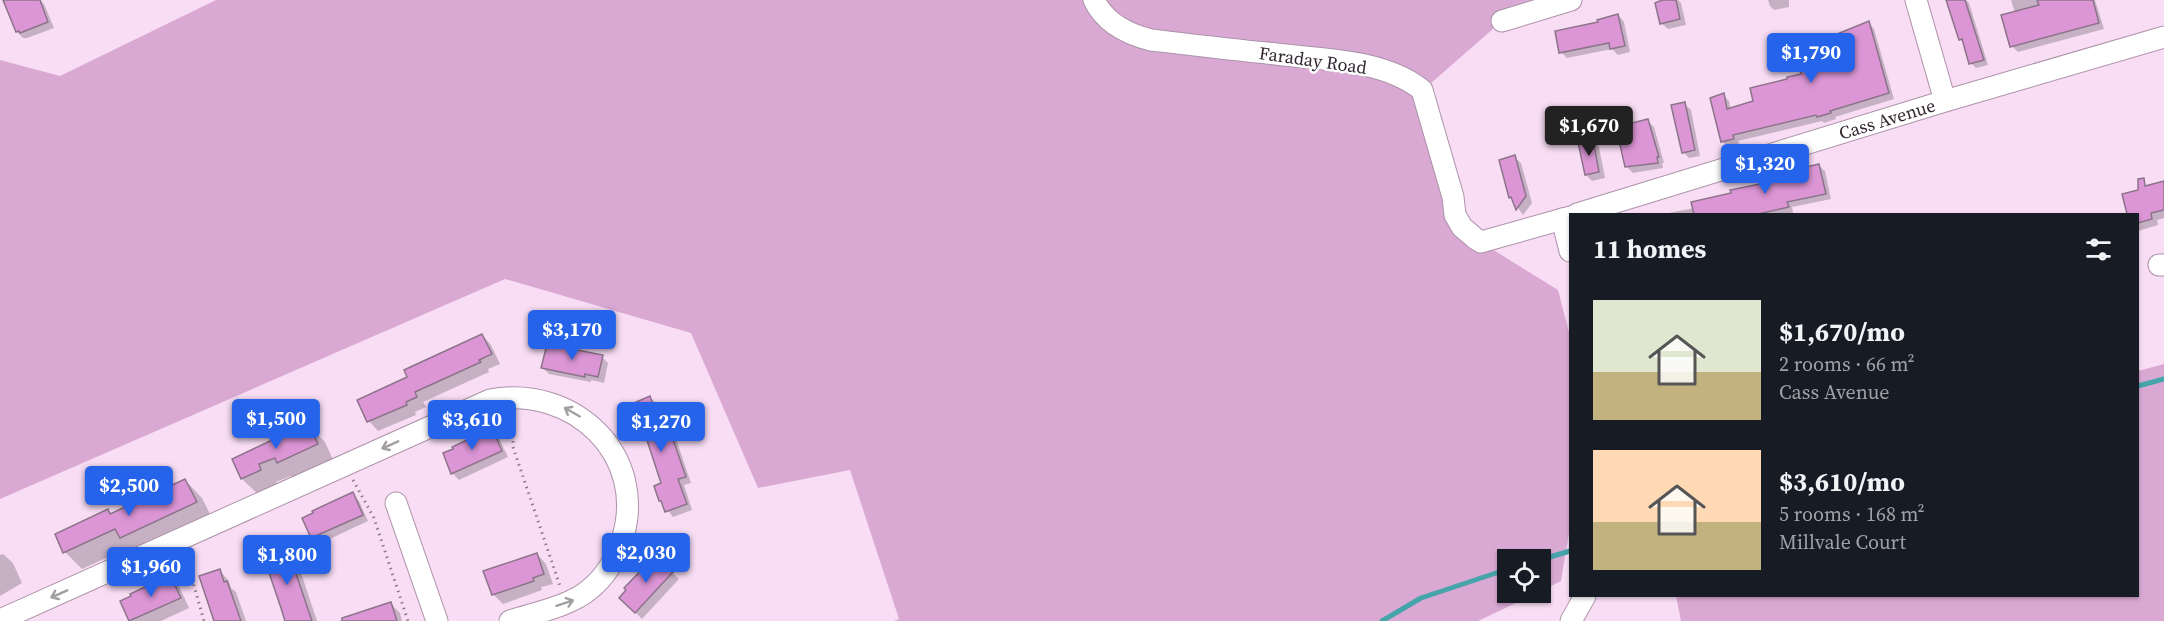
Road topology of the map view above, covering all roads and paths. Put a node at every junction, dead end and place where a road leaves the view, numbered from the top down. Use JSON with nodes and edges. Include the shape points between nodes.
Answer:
{"nodes":[{"id":1,"x":1094,"y":0,"type":"edge"},
{"id":2,"x":1571,"y":0,"type":"edge"},
{"id":3,"x":1916,"y":0,"type":"edge"},
{"id":4,"x":1502,"y":21,"type":"dead end"},
{"id":5,"x":2164,"y":37,"type":"edge"},
{"id":6,"x":1945,"y":101,"type":"junction"},
{"id":7,"x":1583,"y":213,"type":"edge"},
{"id":8,"x":1569,"y":217,"type":"edge"},
{"id":9,"x":1471,"y":236,"type":"joint"},
{"id":10,"x":512,"y":397,"type":"junction"},
{"id":11,"x":345,"y":465,"type":"junction"},
{"id":12,"x":396,"y":503,"type":"dead end"},
{"id":13,"x":176,"y":541,"type":"junction"},
{"id":14,"x":1584,"y":597,"type":"edge"},
{"id":15,"x":566,"y":602,"type":"junction"},
{"id":16,"x":0,"y":620,"type":"edge"},
{"id":17,"x":204,"y":621,"type":"edge"},
{"id":18,"x":408,"y":621,"type":"edge"},
{"id":19,"x":437,"y":621,"type":"edge"},
{"id":20,"x":510,"y":621,"type":"edge"},
{"id":21,"x":1571,"y":621,"type":"edge"}],
"edges":[{"from":1,"to":9,"type":"street","name":"Faraday Road","via":[[1107,19],[1143,38],[1354,63],[1410,81],[1422,90],[1455,215]]},
{"from":2,"to":4,"type":"street"},
{"from":3,"to":6,"type":"street"},
{"from":5,"to":6,"type":"street","name":"Cass Avenue"},
{"from":6,"to":7,"type":"street","name":"Cass Avenue"},
{"from":8,"to":9,"type":"street","name":"Cass Avenue","via":[[1481,242]]},
{"from":10,"to":11,"type":"street","one_way":true,"via":[[490,400]]},
{"from":10,"to":15,"type":"path","via":[[513,447]]},
{"from":15,"to":10,"type":"street","one_way":true,"via":[[592,588],[619,548],[627,517],[625,484],[610,447],[582,418],[546,400]]},
{"from":11,"to":13,"type":"street"},
{"from":11,"to":18,"type":"path","via":[[374,518]]},
{"from":12,"to":19,"type":"street"},
{"from":13,"to":16,"type":"street","one_way":true},
{"from":13,"to":17,"type":"path"},
{"from":14,"to":21,"type":"street"},
{"from":20,"to":15,"type":"street","one_way":true}]}
